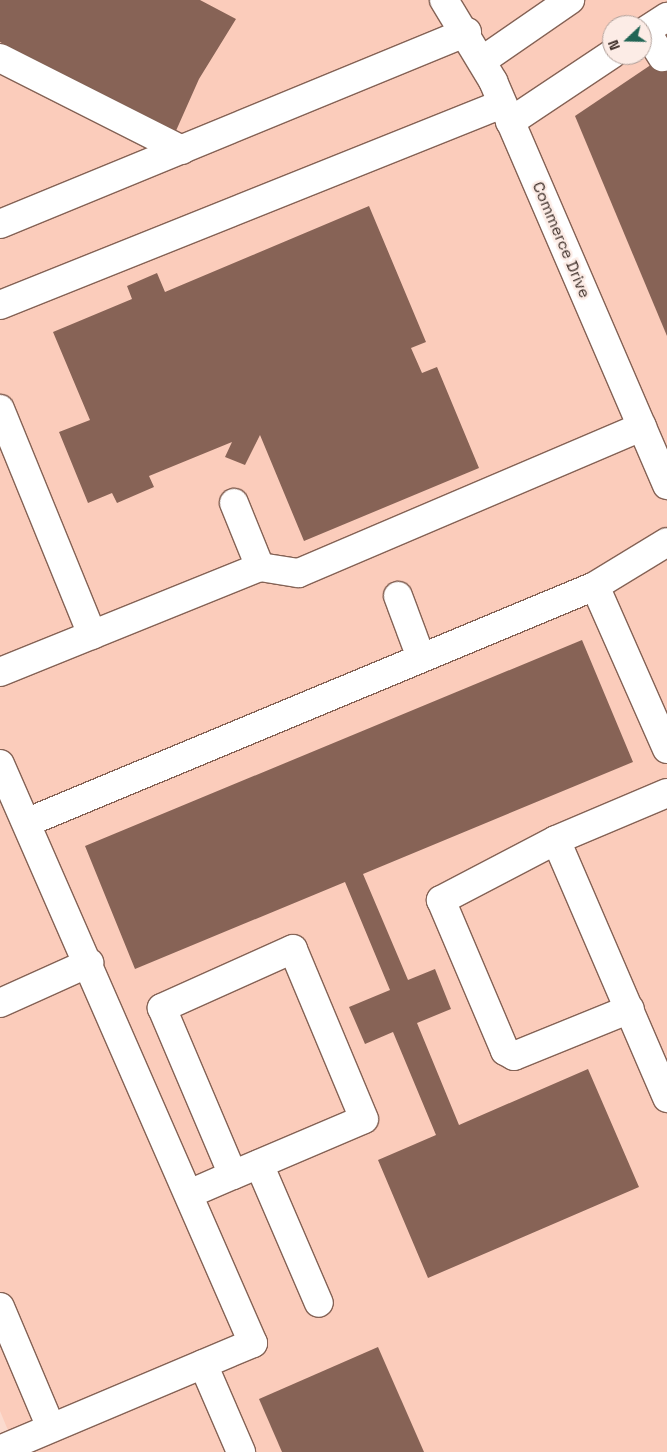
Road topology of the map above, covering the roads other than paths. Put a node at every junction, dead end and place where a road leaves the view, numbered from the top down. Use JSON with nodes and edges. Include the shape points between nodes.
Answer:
{"nodes":[{"id":1,"x":444,"y":0,"type":"edge"},
{"id":2,"x":570,"y":0,"type":"edge"},
{"id":3,"x":652,"y":27,"type":"edge"},
{"id":4,"x":467,"y":32,"type":"junction"},
{"id":5,"x":662,"y":57,"type":"dead end"},
{"id":6,"x":0,"y":58,"type":"edge"},
{"id":7,"x":483,"y":60,"type":"junction"},
{"id":8,"x":602,"y":60,"type":"edge"},
{"id":9,"x":506,"y":113,"type":"junction"},
{"id":10,"x":182,"y":150,"type":"junction"},
{"id":11,"x":0,"y":224,"type":"edge"},
{"id":12,"x":1,"y":308,"type":"edge"},
{"id":13,"x":0,"y":409,"type":"edge"},
{"id":14,"x":652,"y":432,"type":"edge"},
{"id":15,"x":667,"y":485,"type":"edge"},
{"id":16,"x":234,"y":502,"type":"dead end"},
{"id":17,"x":667,"y":542,"type":"edge"},
{"id":18,"x":260,"y":567,"type":"junction"},
{"id":19,"x":595,"y":586,"type":"junction"},
{"id":20,"x":398,"y":596,"type":"dead end"},
{"id":21,"x":92,"y":635,"type":"junction"},
{"id":22,"x":421,"y":658,"type":"junction"},
{"id":23,"x":0,"y":672,"type":"edge"},
{"id":24,"x":667,"y":749,"type":"edge"},
{"id":25,"x":0,"y":764,"type":"edge"},
{"id":26,"x":667,"y":793,"type":"edge"},
{"id":27,"x":28,"y":822,"type":"junction"},
{"id":28,"x":556,"y":840,"type":"junction"},
{"id":29,"x":89,"y":963,"type":"junction"},
{"id":30,"x":0,"y":1002,"type":"edge"},
{"id":31,"x":630,"y":1009,"type":"junction"},
{"id":32,"x":667,"y":1098,"type":"edge"},
{"id":33,"x":259,"y":1164,"type":"junction"},
{"id":34,"x":233,"y":1175,"type":"junction"},
{"id":35,"x":188,"y":1194,"type":"junction"},
{"id":36,"x":320,"y":1303,"type":"dead end"},
{"id":37,"x":0,"y":1307,"type":"edge"},
{"id":38,"x":203,"y":1364,"type":"junction"},
{"id":39,"x":51,"y":1428,"type":"junction"},
{"id":40,"x":0,"y":1450,"type":"edge"},
{"id":41,"x":241,"y":1452,"type":"edge"}],
"edges":[{"from":1,"to":4,"type":"street","name":"Commerce Drive"},
{"from":2,"to":7,"type":"street"},
{"from":3,"to":5,"type":"street"},
{"from":4,"to":7,"type":"street","name":"Commerce Drive"},
{"from":4,"to":10,"type":"street"},
{"from":6,"to":10,"type":"street"},
{"from":7,"to":9,"type":"street","name":"Commerce Drive"},
{"from":8,"to":9,"type":"street"},
{"from":9,"to":12,"type":"street"},
{"from":9,"to":14,"type":"street","name":"Commerce Drive"},
{"from":10,"to":11,"type":"street"},
{"from":13,"to":21,"type":"street"},
{"from":14,"to":15,"type":"street","name":"Commerce Drive"},
{"from":14,"to":18,"type":"street","via":[[299,573]]},
{"from":16,"to":18,"type":"street"},
{"from":17,"to":19,"type":"street"},
{"from":18,"to":21,"type":"street"},
{"from":19,"to":22,"type":"street"},
{"from":19,"to":24,"type":"street"},
{"from":20,"to":22,"type":"street"},
{"from":21,"to":23,"type":"street"},
{"from":22,"to":27,"type":"street"},
{"from":25,"to":27,"type":"street"},
{"from":26,"to":28,"type":"street"},
{"from":27,"to":29,"type":"street"},
{"from":28,"to":31,"type":"street"},
{"from":28,"to":31,"type":"street","via":[[441,900],[501,1042],[505,1051],[514,1056]]},
{"from":29,"to":30,"type":"street"},
{"from":29,"to":35,"type":"street"},
{"from":31,"to":32,"type":"street"},
{"from":33,"to":34,"type":"street"},
{"from":33,"to":34,"type":"street","via":[[364,1120],[293,949],[162,1008]]},
{"from":33,"to":36,"type":"street"},
{"from":34,"to":35,"type":"street"},
{"from":35,"to":38,"type":"street","via":[[253,1342]]},
{"from":37,"to":39,"type":"street"},
{"from":38,"to":39,"type":"street"},
{"from":38,"to":41,"type":"street"},
{"from":39,"to":40,"type":"street"}]}
